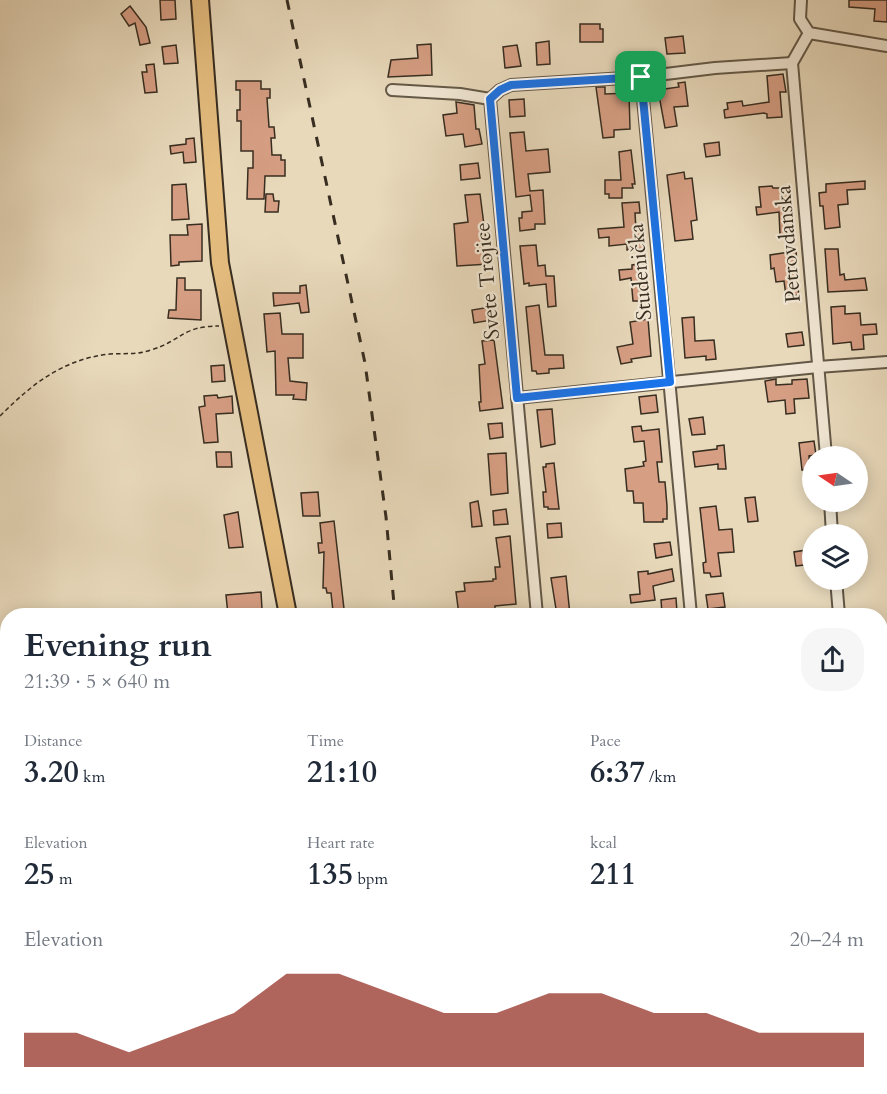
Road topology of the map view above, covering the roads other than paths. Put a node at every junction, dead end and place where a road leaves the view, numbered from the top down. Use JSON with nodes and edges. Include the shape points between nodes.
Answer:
{"nodes":[{"id":1,"x":200,"y":0,"type":"edge"},
{"id":2,"x":801,"y":0,"type":"edge"},
{"id":3,"x":808,"y":33,"type":"junction"},
{"id":4,"x":887,"y":46,"type":"edge"},
{"id":5,"x":792,"y":63,"type":"junction"},
{"id":6,"x":641,"y":77,"type":"junction"},
{"id":7,"x":392,"y":90,"type":"dead end"},
{"id":8,"x":490,"y":99,"type":"junction"},
{"id":9,"x":887,"y":362,"type":"edge"},
{"id":10,"x":818,"y":367,"type":"junction"},
{"id":11,"x":670,"y":382,"type":"junction"},
{"id":12,"x":517,"y":398,"type":"junction"},
{"id":13,"x":825,"y":446,"type":"edge"},
{"id":14,"x":837,"y":590,"type":"edge"},
{"id":15,"x":287,"y":608,"type":"edge"},
{"id":16,"x":536,"y":608,"type":"edge"},
{"id":17,"x":691,"y":608,"type":"edge"},
{"id":18,"x":838,"y":608,"type":"edge"}],
"edges":[{"from":1,"to":15,"type":"main road","via":[[220,263]]},
{"from":2,"to":3,"type":"street","via":[[800,19]]},
{"from":3,"to":4,"type":"street"},
{"from":3,"to":5,"type":"street"},
{"from":5,"to":6,"type":"street"},
{"from":5,"to":10,"type":"street","name":"Petrovdanska"},
{"from":6,"to":8,"type":"street","via":[[511,85]]},
{"from":6,"to":11,"type":"street","name":"Studenička"},
{"from":7,"to":8,"type":"street"},
{"from":8,"to":12,"type":"street","name":"Svete Trojice"},
{"from":9,"to":10,"type":"street"},
{"from":10,"to":11,"type":"street"},
{"from":10,"to":13,"type":"street","name":"Petrovdanska"},
{"from":11,"to":12,"type":"street"},
{"from":11,"to":17,"type":"street","name":"Studenička"},
{"from":12,"to":16,"type":"street","name":"Svete Trojice"},
{"from":14,"to":18,"type":"street"}]}
